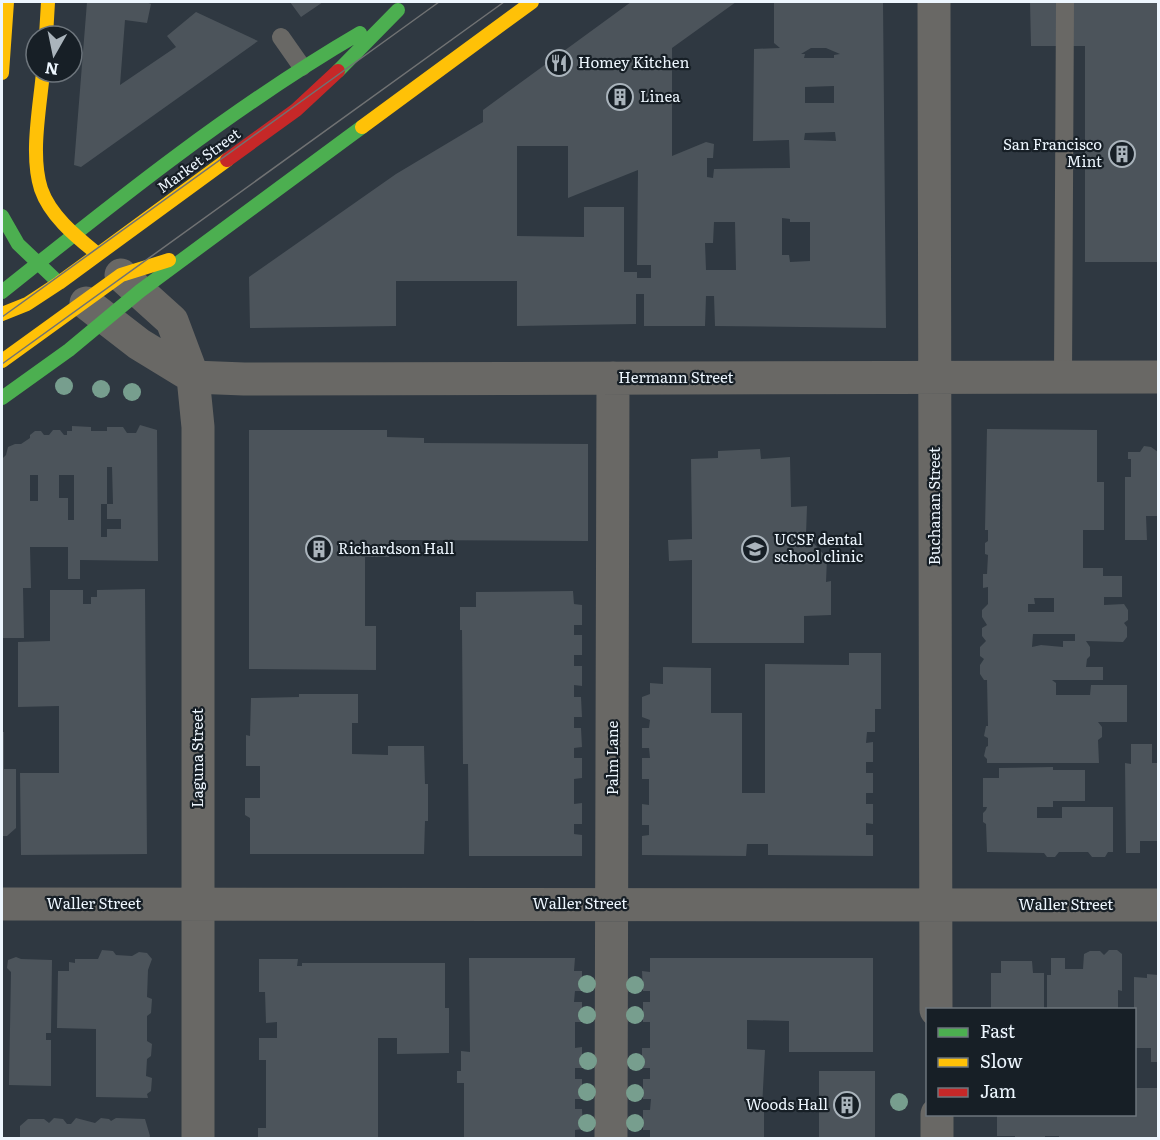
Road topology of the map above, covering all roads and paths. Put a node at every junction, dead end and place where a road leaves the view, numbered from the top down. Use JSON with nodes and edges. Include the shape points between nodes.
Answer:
{"nodes":[{"id":1,"x":7,"y":2,"type":"edge"},
{"id":2,"x":48,"y":2,"type":"edge"},
{"id":3,"x":934,"y":2,"type":"edge"},
{"id":4,"x":1065,"y":2,"type":"edge"},
{"id":5,"x":526,"y":5,"type":"edge"},
{"id":6,"x":403,"y":6,"type":"edge"},
{"id":7,"x":47,"y":24,"type":"edge"},
{"id":8,"x":281,"y":37,"type":"dead end"},
{"id":9,"x":302,"y":67,"type":"junction"},
{"id":10,"x":2,"y":73,"type":"edge"},
{"id":11,"x":42,"y":84,"type":"edge"},
{"id":12,"x":2,"y":216,"type":"edge"},
{"id":13,"x":74,"y":234,"type":"junction"},
{"id":14,"x":191,"y":253,"type":"junction"},
{"id":15,"x":116,"y":270,"type":"junction"},
{"id":16,"x":2,"y":292,"type":"edge"},
{"id":17,"x":72,"y":292,"type":"junction"},
{"id":18,"x":2,"y":314,"type":"edge"},
{"id":19,"x":2,"y":361,"type":"edge"},
{"id":20,"x":193,"y":377,"type":"junction"},
{"id":21,"x":934,"y":377,"type":"junction"},
{"id":22,"x":1063,"y":377,"type":"junction"},
{"id":23,"x":1158,"y":377,"type":"edge"},
{"id":24,"x":613,"y":378,"type":"junction"},
{"id":25,"x":2,"y":398,"type":"edge"},
{"id":26,"x":198,"y":903,"type":"junction"},
{"id":27,"x":2,"y":904,"type":"edge"},
{"id":28,"x":612,"y":904,"type":"junction"},
{"id":29,"x":936,"y":905,"type":"junction"},
{"id":30,"x":1158,"y":905,"type":"edge"},
{"id":31,"x":936,"y":1008,"type":"edge"},
{"id":32,"x":936,"y":1116,"type":"edge"},
{"id":33,"x":198,"y":1138,"type":"edge"},
{"id":34,"x":611,"y":1138,"type":"edge"},
{"id":35,"x":937,"y":1138,"type":"edge"}],
"edges":[{"from":1,"to":10,"type":"main road"},
{"from":2,"to":7,"type":"main road"},
{"from":3,"to":21,"type":"street","name":"Buchanan Street"},
{"from":4,"to":22,"type":"lane"},
{"from":5,"to":14,"type":"main road","name":"Market Street"},
{"from":6,"to":9,"type":"main road","name":"Market Street"},
{"from":6,"to":15,"type":"main road","name":"Market Street","via":[[296,110]]},
{"from":8,"to":9,"type":"lane"},
{"from":9,"to":13,"type":"main road","name":"Market Street"},
{"from":11,"to":13,"type":"main road","via":[[36,172],[51,208]]},
{"from":12,"to":17,"type":"main road","via":[[12,237]]},
{"from":13,"to":15,"type":"main road"},
{"from":13,"to":17,"type":"main road","name":"Market Street"},
{"from":14,"to":15,"type":"main road","name":"Market Street"},
{"from":14,"to":15,"type":"main road","name":"Market Street"},
{"from":15,"to":17,"type":"main road","name":"Market Street"},
{"from":15,"to":17,"type":"main road","name":"Market Street"},
{"from":15,"to":17,"type":"main road","name":"Market Street"},
{"from":15,"to":20,"type":"street","name":"Laguna Street","via":[[172,321]]},
{"from":16,"to":17,"type":"main road","name":"Market Street"},
{"from":17,"to":18,"type":"main road","name":"Market Street"},
{"from":17,"to":19,"type":"main road","name":"Market Street"},
{"from":17,"to":20,"type":"street","via":[[139,344]]},
{"from":17,"to":25,"type":"main road","name":"Market Street"},
{"from":20,"to":24,"type":"street","name":"Hermann Street"},
{"from":20,"to":26,"type":"street","name":"Laguna Street","via":[[198,427]]},
{"from":21,"to":22,"type":"street","name":"Hermann Street"},
{"from":21,"to":24,"type":"street","name":"Hermann Street"},
{"from":21,"to":29,"type":"street","name":"Buchanan Street"},
{"from":22,"to":23,"type":"street","name":"Hermann Street"},
{"from":24,"to":28,"type":"street","name":"Palm Lane"},
{"from":26,"to":27,"type":"street","name":"Waller Street"},
{"from":26,"to":28,"type":"street","name":"Waller Street"},
{"from":26,"to":33,"type":"street","name":"Laguna Street"},
{"from":28,"to":29,"type":"street","name":"Waller Street"},
{"from":28,"to":34,"type":"street","name":"Palm Lane"},
{"from":29,"to":30,"type":"street","name":"Waller Street"},
{"from":29,"to":31,"type":"street","name":"Buchanan Street"},
{"from":32,"to":35,"type":"street"}]}
